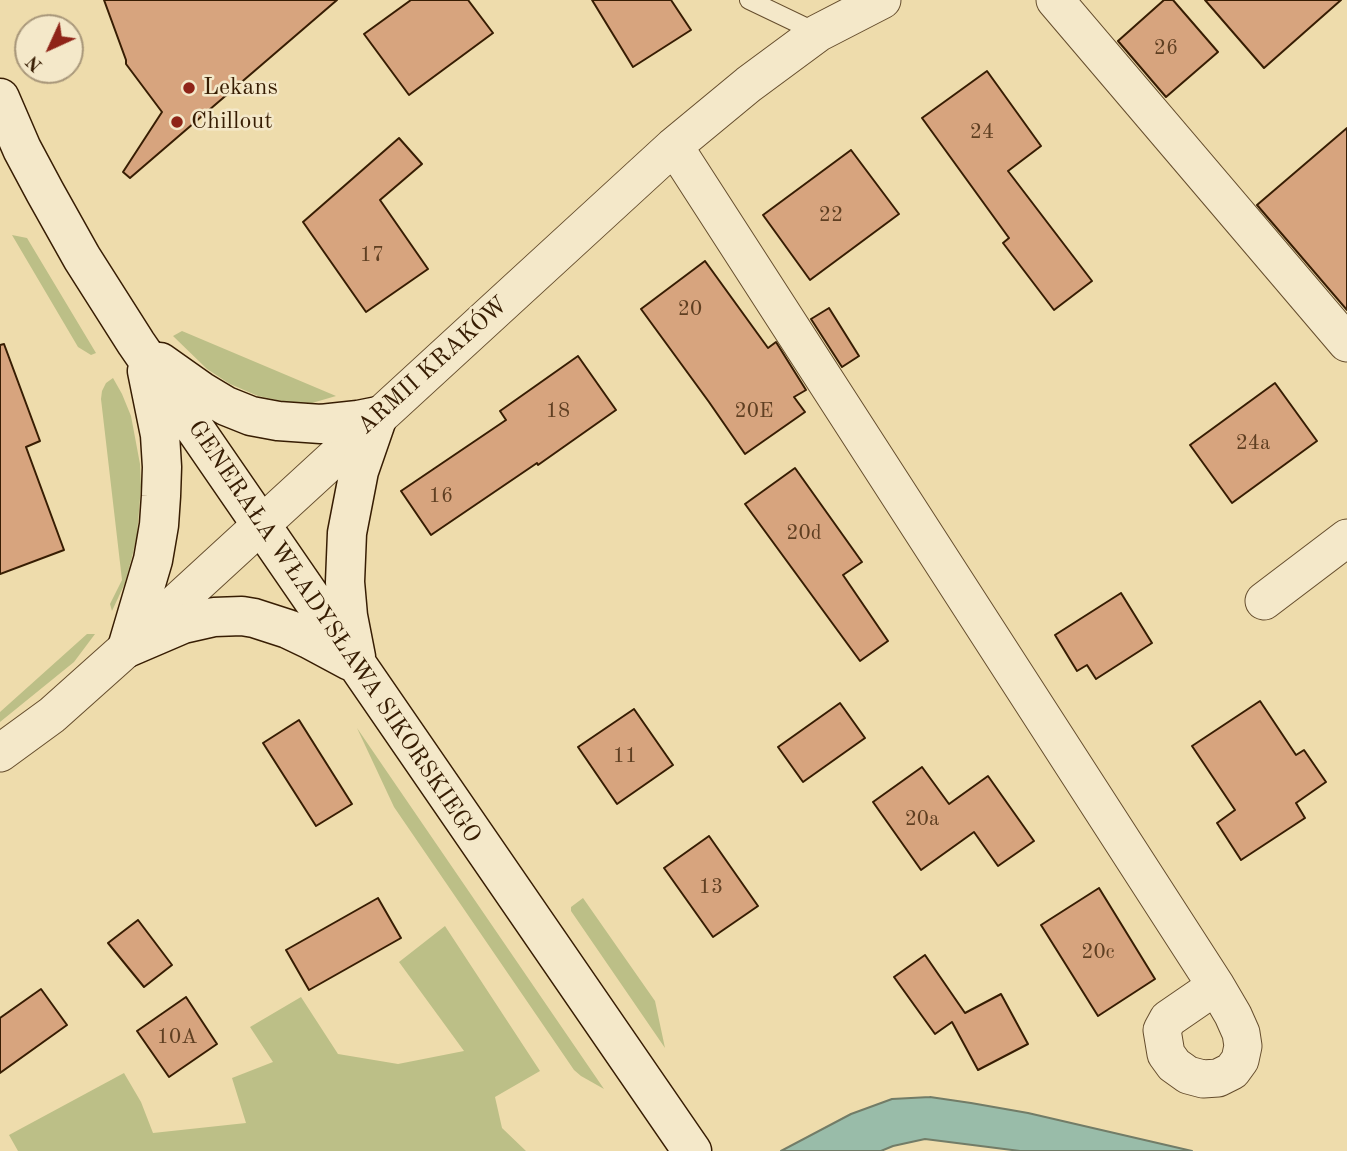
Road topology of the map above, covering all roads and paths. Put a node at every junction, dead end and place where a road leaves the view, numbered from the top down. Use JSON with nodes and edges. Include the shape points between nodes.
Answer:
{"nodes":[{"id":1,"x":750,"y":0,"type":"edge"},
{"id":2,"x":882,"y":0,"type":"edge"},
{"id":3,"x":1055,"y":0,"type":"edge"},
{"id":4,"x":818,"y":33,"type":"junction"},
{"id":5,"x":0,"y":98,"type":"edge"},
{"id":6,"x":674,"y":146,"type":"junction"},
{"id":7,"x":136,"y":343,"type":"junction"},
{"id":8,"x":1347,"y":343,"type":"edge"},
{"id":9,"x":378,"y":416,"type":"junction"},
{"id":10,"x":260,"y":524,"type":"junction"},
{"id":11,"x":1347,"y":538,"type":"edge"},
{"id":12,"x":1264,"y":601,"type":"dead end"},
{"id":13,"x":127,"y":648,"type":"junction"},
{"id":14,"x":357,"y":666,"type":"junction"},
{"id":15,"x":0,"y":753,"type":"edge"},
{"id":16,"x":1216,"y":986,"type":"dead end"},
{"id":17,"x":692,"y":1151,"type":"edge"}],
"edges":[{"from":1,"to":4,"type":"lane"},
{"from":2,"to":4,"type":"street","name":"ARMII KRAKÓW"},
{"from":3,"to":8,"type":"street"},
{"from":4,"to":6,"type":"street","name":"ARMII KRAKÓW"},
{"from":5,"to":7,"type":"street","name":"GENERAŁA WŁADYSŁAWA SIKORSKIEGO","via":[[44,192]]},
{"from":6,"to":9,"type":"street","name":"ARMII KRAKÓW"},
{"from":6,"to":16,"type":"street"},
{"from":7,"to":9,"type":"street","via":[[201,391],[251,416],[321,424]]},
{"from":7,"to":10,"type":"street","name":"GENERAŁA WŁADYSŁAWA SIKORSKIEGO"},
{"from":7,"to":13,"type":"street","via":[[149,377],[160,435],[162,481],[153,559]]},
{"from":9,"to":10,"type":"street","name":"ARMII KRAKÓW"},
{"from":9,"to":14,"type":"street","via":[[359,471],[346,551],[348,616]]},
{"from":10,"to":13,"type":"street","name":"ARMII KRAKÓW"},
{"from":10,"to":14,"type":"street","name":"GENERAŁA WŁADYSŁAWA SIKORSKIEGO"},
{"from":11,"to":12,"type":"street"},
{"from":13,"to":14,"type":"street","via":[[183,624],[242,616],[288,629]]},
{"from":13,"to":15,"type":"street","name":"ARMII KRAKÓW","via":[[52,715]]},
{"from":14,"to":17,"type":"street","name":"GENERAŁA WŁADYSŁAWA SIKORSKIEGO"}]}
